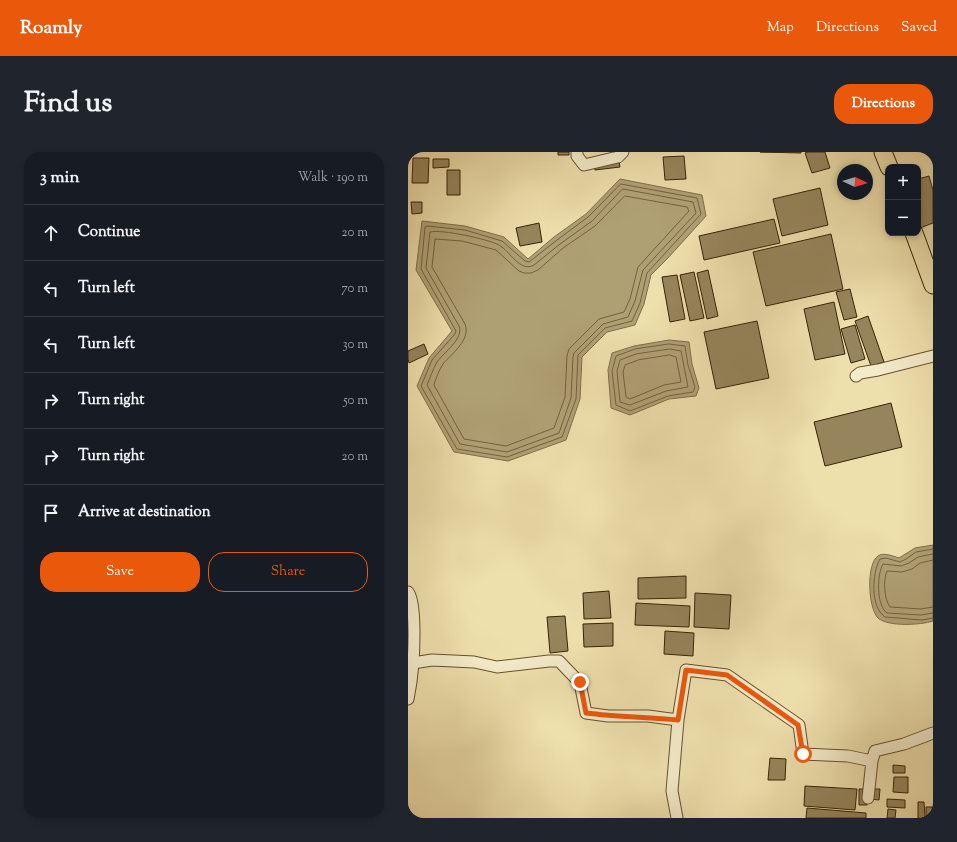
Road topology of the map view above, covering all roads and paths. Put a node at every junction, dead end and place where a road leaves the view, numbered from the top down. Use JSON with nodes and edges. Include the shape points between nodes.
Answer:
{"nodes":[{"id":1,"x":577,"y":152,"type":"edge"},
{"id":2,"x":623,"y":152,"type":"edge"},
{"id":3,"x":883,"y":152,"type":"edge"},
{"id":4,"x":888,"y":164,"type":"edge"},
{"id":5,"x":915,"y":236,"type":"edge"},
{"id":6,"x":933,"y":285,"type":"edge"},
{"id":7,"x":933,"y":356,"type":"edge"},
{"id":8,"x":856,"y":376,"type":"dead end"},
{"id":9,"x":408,"y":592,"type":"edge"},
{"id":10,"x":413,"y":663,"type":"junction"},
{"id":11,"x":408,"y":699,"type":"edge"},
{"id":12,"x":678,"y":720,"type":"junction"},
{"id":13,"x":933,"y":733,"type":"edge"},
{"id":14,"x":872,"y":761,"type":"junction"},
{"id":15,"x":868,"y":798,"type":"dead end"},
{"id":16,"x":677,"y":818,"type":"edge"}],
"edges":[{"from":1,"to":2,"type":"street","via":[[577,156],[584,164],[618,158]]},
{"from":3,"to":4,"type":"main road"},
{"from":5,"to":6,"type":"main road"},
{"from":7,"to":8,"type":"street"},
{"from":9,"to":10,"type":"street","via":[[413,612]]},
{"from":10,"to":11,"type":"street"},
{"from":10,"to":12,"type":"street","via":[[439,660],[474,662],[497,667],[559,661],[580,682],[586,713]]},
{"from":12,"to":14,"type":"street","via":[[686,670],[727,675],[798,725],[803,754],[848,756]]},
{"from":12,"to":16,"type":"street","via":[[672,791]]},
{"from":13,"to":14,"type":"street","via":[[875,752]]},
{"from":14,"to":15,"type":"street"}]}
